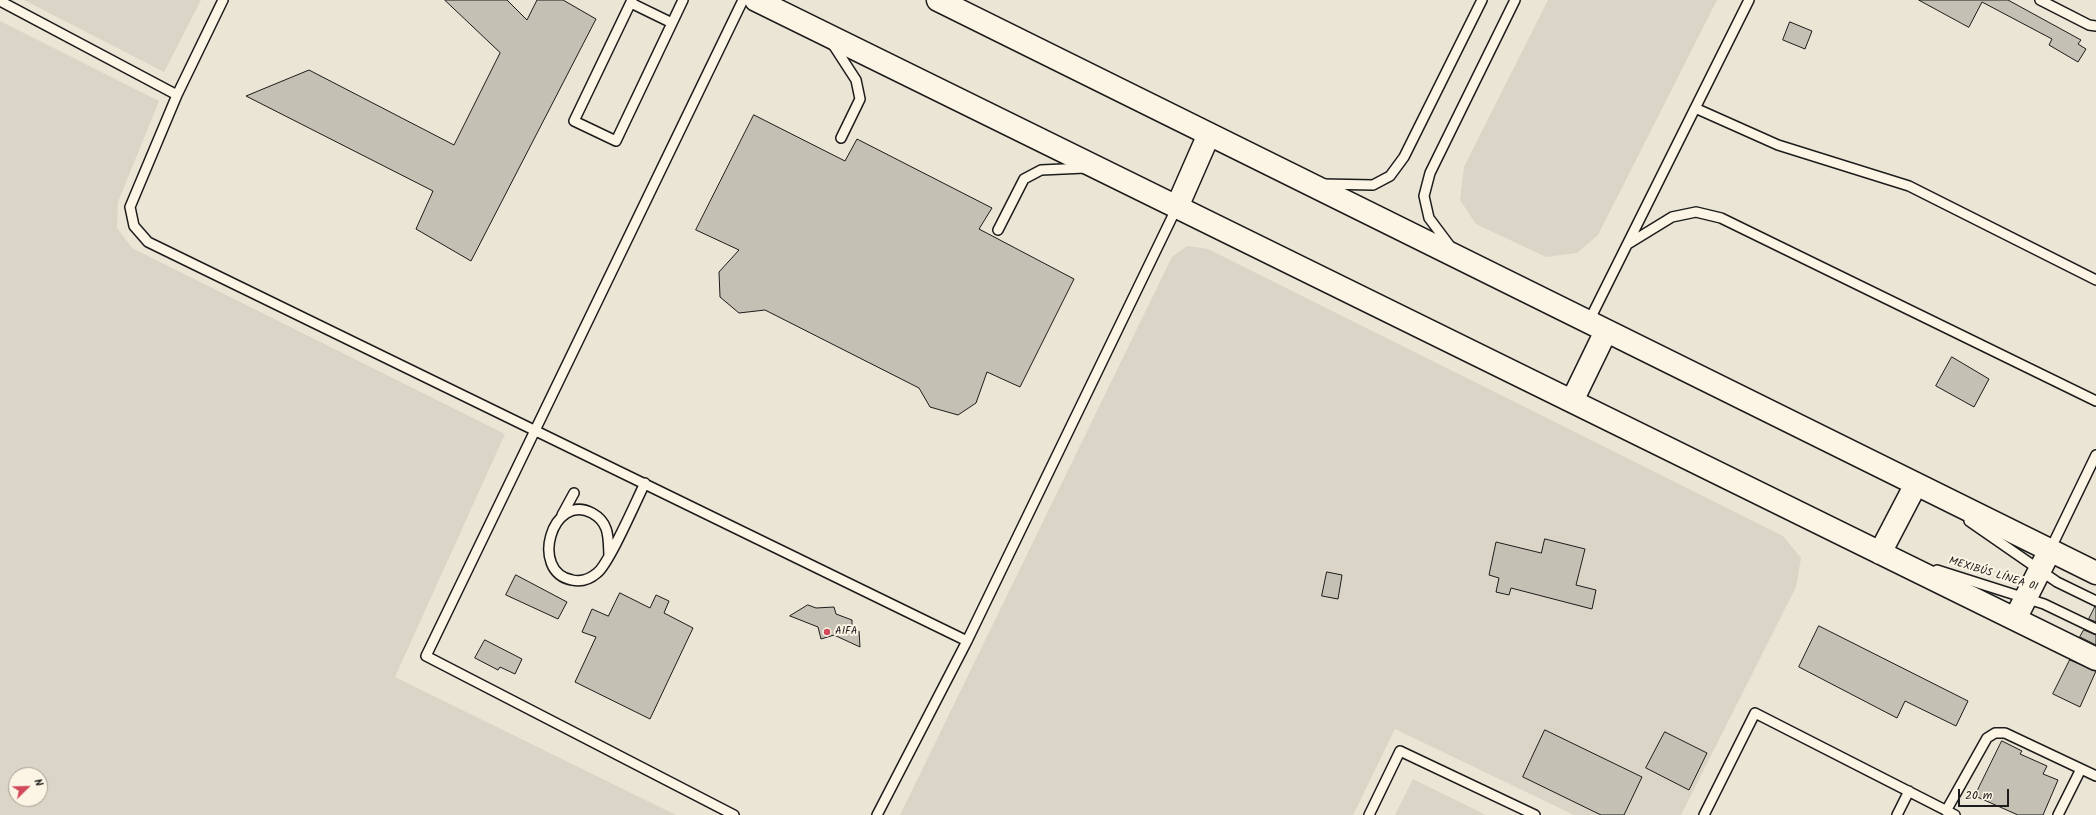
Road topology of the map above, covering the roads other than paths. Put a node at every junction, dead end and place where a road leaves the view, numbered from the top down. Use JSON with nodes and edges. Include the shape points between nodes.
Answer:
{"nodes":[{"id":1,"x":0,"y":0,"type":"edge"},
{"id":2,"x":223,"y":0,"type":"edge"},
{"id":3,"x":683,"y":0,"type":"edge"},
{"id":4,"x":743,"y":0,"type":"edge"},
{"id":5,"x":756,"y":0,"type":"edge"},
{"id":6,"x":938,"y":0,"type":"edge"},
{"id":7,"x":1482,"y":0,"type":"edge"},
{"id":8,"x":1515,"y":0,"type":"edge"},
{"id":9,"x":1749,"y":0,"type":"edge"},
{"id":10,"x":2040,"y":0,"type":"edge"},
{"id":11,"x":631,"y":2,"type":"edge"},
{"id":12,"x":672,"y":23,"type":"junction"},
{"id":13,"x":2096,"y":26,"type":"edge"},
{"id":14,"x":827,"y":35,"type":"junction"},
{"id":15,"x":177,"y":95,"type":"junction"},
{"id":16,"x":1695,"y":108,"type":"junction"},
{"id":17,"x":1209,"y":134,"type":"junction"},
{"id":18,"x":841,"y":138,"type":"dead end"},
{"id":19,"x":1096,"y":168,"type":"junction"},
{"id":20,"x":1309,"y":183,"type":"junction"},
{"id":21,"x":1177,"y":207,"type":"junction"},
{"id":22,"x":998,"y":230,"type":"dead end"},
{"id":23,"x":1628,"y":244,"type":"junction"},
{"id":24,"x":1458,"y":257,"type":"junction"},
{"id":25,"x":2096,"y":280,"type":"edge"},
{"id":26,"x":1598,"y":326,"type":"junction"},
{"id":27,"x":1572,"y":401,"type":"junction"},
{"id":28,"x":2096,"y":401,"type":"edge"},
{"id":29,"x":536,"y":429,"type":"junction"},
{"id":30,"x":2096,"y":456,"type":"edge"},
{"id":31,"x":645,"y":483,"type":"junction"},
{"id":32,"x":1916,"y":484,"type":"junction"},
{"id":33,"x":574,"y":493,"type":"dead end"},
{"id":34,"x":562,"y":516,"type":"junction"},
{"id":35,"x":2050,"y":550,"type":"junction"},
{"id":36,"x":1880,"y":553,"type":"junction"},
{"id":37,"x":609,"y":555,"type":"junction"},
{"id":38,"x":2040,"y":570,"type":"junction"},
{"id":39,"x":2096,"y":573,"type":"edge"},
{"id":40,"x":2025,"y":598,"type":"junction"},
{"id":41,"x":2096,"y":601,"type":"edge"},
{"id":42,"x":2015,"y":619,"type":"junction"},
{"id":43,"x":2096,"y":629,"type":"edge"},
{"id":44,"x":967,"y":641,"type":"junction"},
{"id":45,"x":2096,"y":659,"type":"edge"},
{"id":46,"x":2081,"y":769,"type":"junction"},
{"id":47,"x":2096,"y":776,"type":"edge"},
{"id":48,"x":1908,"y":791,"type":"junction"},
{"id":49,"x":1946,"y":811,"type":"junction"},
{"id":50,"x":734,"y":815,"type":"edge"},
{"id":51,"x":877,"y":815,"type":"edge"},
{"id":52,"x":1369,"y":815,"type":"edge"},
{"id":53,"x":1535,"y":815,"type":"edge"},
{"id":54,"x":1704,"y":815,"type":"edge"},
{"id":55,"x":1897,"y":815,"type":"edge"},
{"id":56,"x":1955,"y":815,"type":"edge"},
{"id":57,"x":2058,"y":815,"type":"edge"}],
"edges":[{"from":1,"to":15,"type":"lane"},
{"from":2,"to":15,"type":"lane"},
{"from":3,"to":12,"type":"lane"},
{"from":4,"to":29,"type":"lane"},
{"from":5,"to":14,"type":"street"},
{"from":6,"to":17,"type":"street"},
{"from":7,"to":20,"type":"lane","via":[[1404,157],[1390,176],[1373,185]]},
{"from":8,"to":24,"type":"lane","via":[[1430,173],[1424,196],[1429,218]]},
{"from":9,"to":16,"type":"lane"},
{"from":10,"to":13,"type":"lane","via":[[2089,25]]},
{"from":11,"to":12,"type":"lane"},
{"from":11,"to":12,"type":"lane","via":[[574,121],[616,141]]},
{"from":14,"to":18,"type":"lane","via":[[856,80],[860,99]]},
{"from":14,"to":19,"type":"street"},
{"from":15,"to":29,"type":"lane","via":[[130,207],[134,226],[148,242]]},
{"from":16,"to":23,"type":"lane"},
{"from":16,"to":25,"type":"lane","via":[[1778,145],[1909,186]]},
{"from":17,"to":20,"type":"street"},
{"from":17,"to":21,"type":"street"},
{"from":19,"to":21,"type":"street"},
{"from":19,"to":22,"type":"lane","via":[[1041,170],[1024,179]]},
{"from":20,"to":24,"type":"street"},
{"from":21,"to":27,"type":"street"},
{"from":21,"to":44,"type":"lane"},
{"from":23,"to":26,"type":"lane"},
{"from":23,"to":28,"type":"lane","via":[[1672,218],[1696,212],[1721,218]]},
{"from":24,"to":26,"type":"street"},
{"from":26,"to":27,"type":"street"},
{"from":26,"to":32,"type":"street"},
{"from":27,"to":36,"type":"street"},
{"from":29,"to":31,"type":"lane"},
{"from":29,"to":50,"type":"lane","via":[[426,656]]},
{"from":30,"to":35,"type":"lane"},
{"from":31,"to":37,"type":"lane"},
{"from":31,"to":44,"type":"lane"},
{"from":32,"to":35,"type":"street"},
{"from":32,"to":36,"type":"street"},
{"from":32,"to":38,"type":"lane","name":"MEXIBÚS LÍNEA 01"},
{"from":33,"to":34,"type":"lane"},
{"from":34,"to":37,"type":"lane","via":[[570,510],[585,510],[602,521],[608,535]]},
{"from":34,"to":37,"type":"lane","via":[[556,524],[549,548],[550,562],[554,569],[568,580],[586,580],[602,569]]},
{"from":35,"to":38,"type":"street"},
{"from":35,"to":39,"type":"street"},
{"from":36,"to":40,"type":"lane","name":"MEXIBÚS LÍNEA 01"},
{"from":36,"to":42,"type":"street"},
{"from":38,"to":40,"type":"street"},
{"from":38,"to":41,"type":"lane","name":"MEXIBÚS LÍNEA 01","via":[[2057,582]]},
{"from":40,"to":42,"type":"street"},
{"from":40,"to":43,"type":"lane","name":"MEXIBÚS LÍNEA 01","via":[[2044,604]]},
{"from":42,"to":45,"type":"street"},
{"from":44,"to":51,"type":"lane"},
{"from":46,"to":47,"type":"lane"},
{"from":46,"to":49,"type":"lane","via":[[2005,733],[1995,733],[1987,738]]},
{"from":46,"to":57,"type":"lane"},
{"from":48,"to":49,"type":"lane"},
{"from":48,"to":54,"type":"lane","via":[[1755,713]]},
{"from":48,"to":55,"type":"lane"},
{"from":49,"to":56,"type":"lane"},
{"from":52,"to":53,"type":"lane","via":[[1400,751]]}]}
